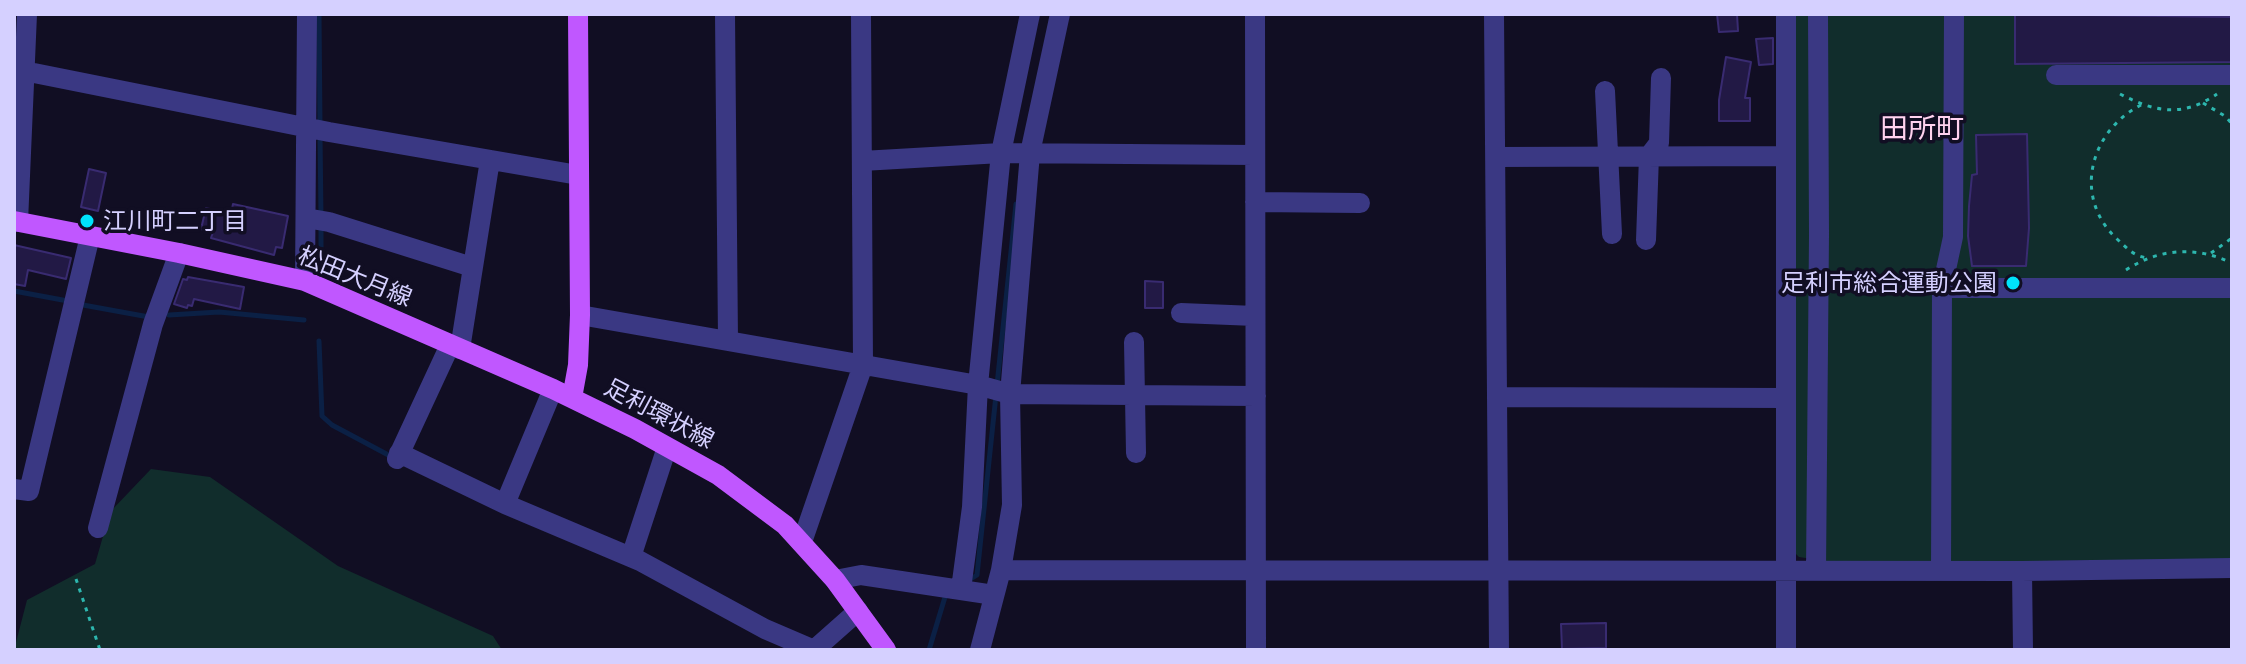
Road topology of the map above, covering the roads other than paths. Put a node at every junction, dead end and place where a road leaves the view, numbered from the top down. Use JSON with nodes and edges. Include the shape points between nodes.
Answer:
{"nodes":[{"id":1,"x":27,"y":14,"type":"edge"},
{"id":2,"x":307,"y":14,"type":"edge"},
{"id":3,"x":578,"y":14,"type":"edge"},
{"id":4,"x":725,"y":14,"type":"edge"},
{"id":5,"x":861,"y":14,"type":"edge"},
{"id":6,"x":1030,"y":14,"type":"edge"},
{"id":7,"x":1060,"y":14,"type":"edge"},
{"id":8,"x":1255,"y":14,"type":"edge"},
{"id":9,"x":1494,"y":14,"type":"edge"},
{"id":10,"x":1786,"y":14,"type":"edge"},
{"id":11,"x":1818,"y":14,"type":"edge"},
{"id":12,"x":1954,"y":14,"type":"edge"},
{"id":13,"x":20,"y":70,"type":"edge"},
{"id":14,"x":2056,"y":75,"type":"dead end"},
{"id":15,"x":1661,"y":78,"type":"dead end"},
{"id":16,"x":2227,"y":82,"type":"edge"},
{"id":17,"x":1605,"y":91,"type":"dead end"},
{"id":18,"x":316,"y":129,"type":"junction"},
{"id":19,"x":1001,"y":153,"type":"junction"},
{"id":20,"x":1030,"y":153,"type":"junction"},
{"id":21,"x":1255,"y":155,"type":"junction"},
{"id":22,"x":1608,"y":156,"type":"junction"},
{"id":23,"x":1649,"y":156,"type":"junction"},
{"id":24,"x":1785,"y":156,"type":"junction"},
{"id":25,"x":1496,"y":157,"type":"junction"},
{"id":26,"x":490,"y":160,"type":"junction"},
{"id":27,"x":862,"y":161,"type":"junction"},
{"id":28,"x":578,"y":175,"type":"junction"},
{"id":29,"x":1255,"y":202,"type":"junction"},
{"id":30,"x":1360,"y":203,"type":"dead end"},
{"id":31,"x":317,"y":219,"type":"junction"},
{"id":32,"x":16,"y":222,"type":"edge"},
{"id":33,"x":1612,"y":234,"type":"dead end"},
{"id":34,"x":90,"y":236,"type":"junction"},
{"id":35,"x":1646,"y":240,"type":"dead end"},
{"id":36,"x":179,"y":253,"type":"junction"},
{"id":37,"x":472,"y":267,"type":"junction"},
{"id":38,"x":305,"y":281,"type":"junction"},
{"id":39,"x":1942,"y":288,"type":"junction"},
{"id":40,"x":2232,"y":288,"type":"edge"},
{"id":41,"x":1181,"y":313,"type":"dead end"},
{"id":42,"x":580,"y":315,"type":"junction"},
{"id":43,"x":1255,"y":316,"type":"junction"},
{"id":44,"x":728,"y":341,"type":"junction"},
{"id":45,"x":1134,"y":342,"type":"dead end"},
{"id":46,"x":455,"y":347,"type":"junction"},
{"id":47,"x":863,"y":365,"type":"junction"},
{"id":48,"x":978,"y":385,"type":"junction"},
{"id":49,"x":553,"y":389,"type":"junction"},
{"id":50,"x":1010,"y":394,"type":"junction"},
{"id":51,"x":1133,"y":395,"type":"junction"},
{"id":52,"x":1256,"y":396,"type":"junction"},
{"id":53,"x":1497,"y":397,"type":"junction"},
{"id":54,"x":572,"y":398,"type":"junction"},
{"id":55,"x":1785,"y":398,"type":"junction"},
{"id":56,"x":667,"y":447,"type":"junction"},
{"id":57,"x":1136,"y":453,"type":"dead end"},
{"id":58,"x":14,"y":489,"type":"edge"},
{"id":59,"x":505,"y":504,"type":"junction"},
{"id":60,"x":98,"y":528,"type":"dead end"},
{"id":61,"x":802,"y":542,"type":"junction"},
{"id":62,"x":631,"y":557,"type":"junction"},
{"id":63,"x":2232,"y":568,"type":"edge"},
{"id":64,"x":1001,"y":570,"type":"junction"},
{"id":65,"x":1941,"y":570,"type":"junction"},
{"id":66,"x":1786,"y":571,"type":"junction"},
{"id":67,"x":1816,"y":571,"type":"junction"},
{"id":68,"x":2022,"y":571,"type":"junction"},
{"id":69,"x":1256,"y":572,"type":"junction"},
{"id":70,"x":1499,"y":572,"type":"junction"},
{"id":71,"x":835,"y":580,"type":"junction"},
{"id":72,"x":961,"y":589,"type":"junction"},
{"id":73,"x":994,"y":595,"type":"junction"},
{"id":74,"x":858,"y":611,"type":"junction"},
{"id":75,"x":814,"y":650,"type":"edge"},
{"id":76,"x":886,"y":650,"type":"edge"},
{"id":77,"x":980,"y":650,"type":"edge"},
{"id":78,"x":1256,"y":650,"type":"edge"},
{"id":79,"x":1499,"y":650,"type":"edge"},
{"id":80,"x":1786,"y":650,"type":"edge"},
{"id":81,"x":2023,"y":650,"type":"edge"}],
"edges":[{"from":1,"to":13,"type":"street"},
{"from":2,"to":18,"type":"street"},
{"from":3,"to":28,"type":"main road","name":"足利環状線"},
{"from":4,"to":44,"type":"street"},
{"from":5,"to":27,"type":"street"},
{"from":6,"to":19,"type":"street"},
{"from":7,"to":20,"type":"street"},
{"from":8,"to":21,"type":"street"},
{"from":9,"to":25,"type":"street"},
{"from":10,"to":24,"type":"street"},
{"from":11,"to":67,"type":"street"},
{"from":12,"to":39,"type":"street","via":[[1953,237]]},
{"from":13,"to":18,"type":"street"},
{"from":13,"to":32,"type":"street"},
{"from":14,"to":16,"type":"street"},
{"from":15,"to":23,"type":"street","via":[[1659,143]]},
{"from":17,"to":22,"type":"street"},
{"from":18,"to":26,"type":"street"},
{"from":18,"to":31,"type":"street"},
{"from":19,"to":20,"type":"street"},
{"from":19,"to":27,"type":"street"},
{"from":19,"to":48,"type":"street"},
{"from":20,"to":21,"type":"street"},
{"from":20,"to":50,"type":"street"},
{"from":21,"to":29,"type":"street"},
{"from":22,"to":23,"type":"street"},
{"from":22,"to":25,"type":"street"},
{"from":22,"to":33,"type":"street"},
{"from":23,"to":24,"type":"street"},
{"from":23,"to":35,"type":"street"},
{"from":24,"to":55,"type":"street"},
{"from":25,"to":53,"type":"street"},
{"from":26,"to":28,"type":"street"},
{"from":26,"to":37,"type":"street"},
{"from":27,"to":47,"type":"street"},
{"from":28,"to":42,"type":"main road","name":"足利環状線"},
{"from":29,"to":30,"type":"street"},
{"from":29,"to":43,"type":"street"},
{"from":31,"to":37,"type":"street"},
{"from":31,"to":38,"type":"street"},
{"from":32,"to":34,"type":"main road","name":"松田大月線"},
{"from":34,"to":36,"type":"main road","name":"松田大月線"},
{"from":34,"to":58,"type":"street","via":[[29,491]]},
{"from":36,"to":38,"type":"main road","name":"松田大月線"},
{"from":36,"to":60,"type":"street","via":[[153,324]]},
{"from":37,"to":46,"type":"street"},
{"from":38,"to":46,"type":"main road","name":"松田大月線"},
{"from":39,"to":40,"type":"street"},
{"from":39,"to":65,"type":"street"},
{"from":41,"to":43,"type":"street"},
{"from":42,"to":44,"type":"street"},
{"from":42,"to":54,"type":"main road","name":"足利環状線"},
{"from":43,"to":52,"type":"street"},
{"from":44,"to":47,"type":"street"},
{"from":45,"to":51,"type":"street"},
{"from":46,"to":49,"type":"main road","name":"松田大月線"},
{"from":46,"to":59,"type":"street","via":[[398,456]]},
{"from":47,"to":48,"type":"street"},
{"from":47,"to":61,"type":"street"},
{"from":48,"to":50,"type":"street"},
{"from":48,"to":72,"type":"street","via":[[972,507]]},
{"from":49,"to":54,"type":"main road","name":"松田大月線"},
{"from":49,"to":59,"type":"street"},
{"from":50,"to":51,"type":"street"},
{"from":50,"to":64,"type":"street","via":[[1012,505]]},
{"from":51,"to":52,"type":"street"},
{"from":51,"to":57,"type":"street"},
{"from":52,"to":69,"type":"street"},
{"from":53,"to":55,"type":"street"},
{"from":53,"to":70,"type":"street"},
{"from":54,"to":56,"type":"main road","name":"足利環状線"},
{"from":55,"to":66,"type":"street"},
{"from":56,"to":61,"type":"main road","name":"足利環状線","via":[[767,509]]},
{"from":56,"to":62,"type":"street"},
{"from":59,"to":62,"type":"street"},
{"from":61,"to":71,"type":"main road","name":"足利環状線"},
{"from":62,"to":75,"type":"street"},
{"from":63,"to":68,"type":"street"},
{"from":64,"to":69,"type":"street"},
{"from":64,"to":73,"type":"street"},
{"from":65,"to":67,"type":"street"},
{"from":65,"to":68,"type":"street"},
{"from":66,"to":67,"type":"street"},
{"from":66,"to":70,"type":"street"},
{"from":66,"to":80,"type":"street"},
{"from":68,"to":81,"type":"street"},
{"from":69,"to":70,"type":"street"},
{"from":69,"to":78,"type":"street"},
{"from":70,"to":79,"type":"street"},
{"from":71,"to":72,"type":"street","via":[[861,575]]},
{"from":71,"to":74,"type":"main road","name":"足利環状線"},
{"from":72,"to":73,"type":"street"},
{"from":73,"to":77,"type":"street"},
{"from":74,"to":75,"type":"street"},
{"from":74,"to":76,"type":"main road","name":"足利環状線"}]}
